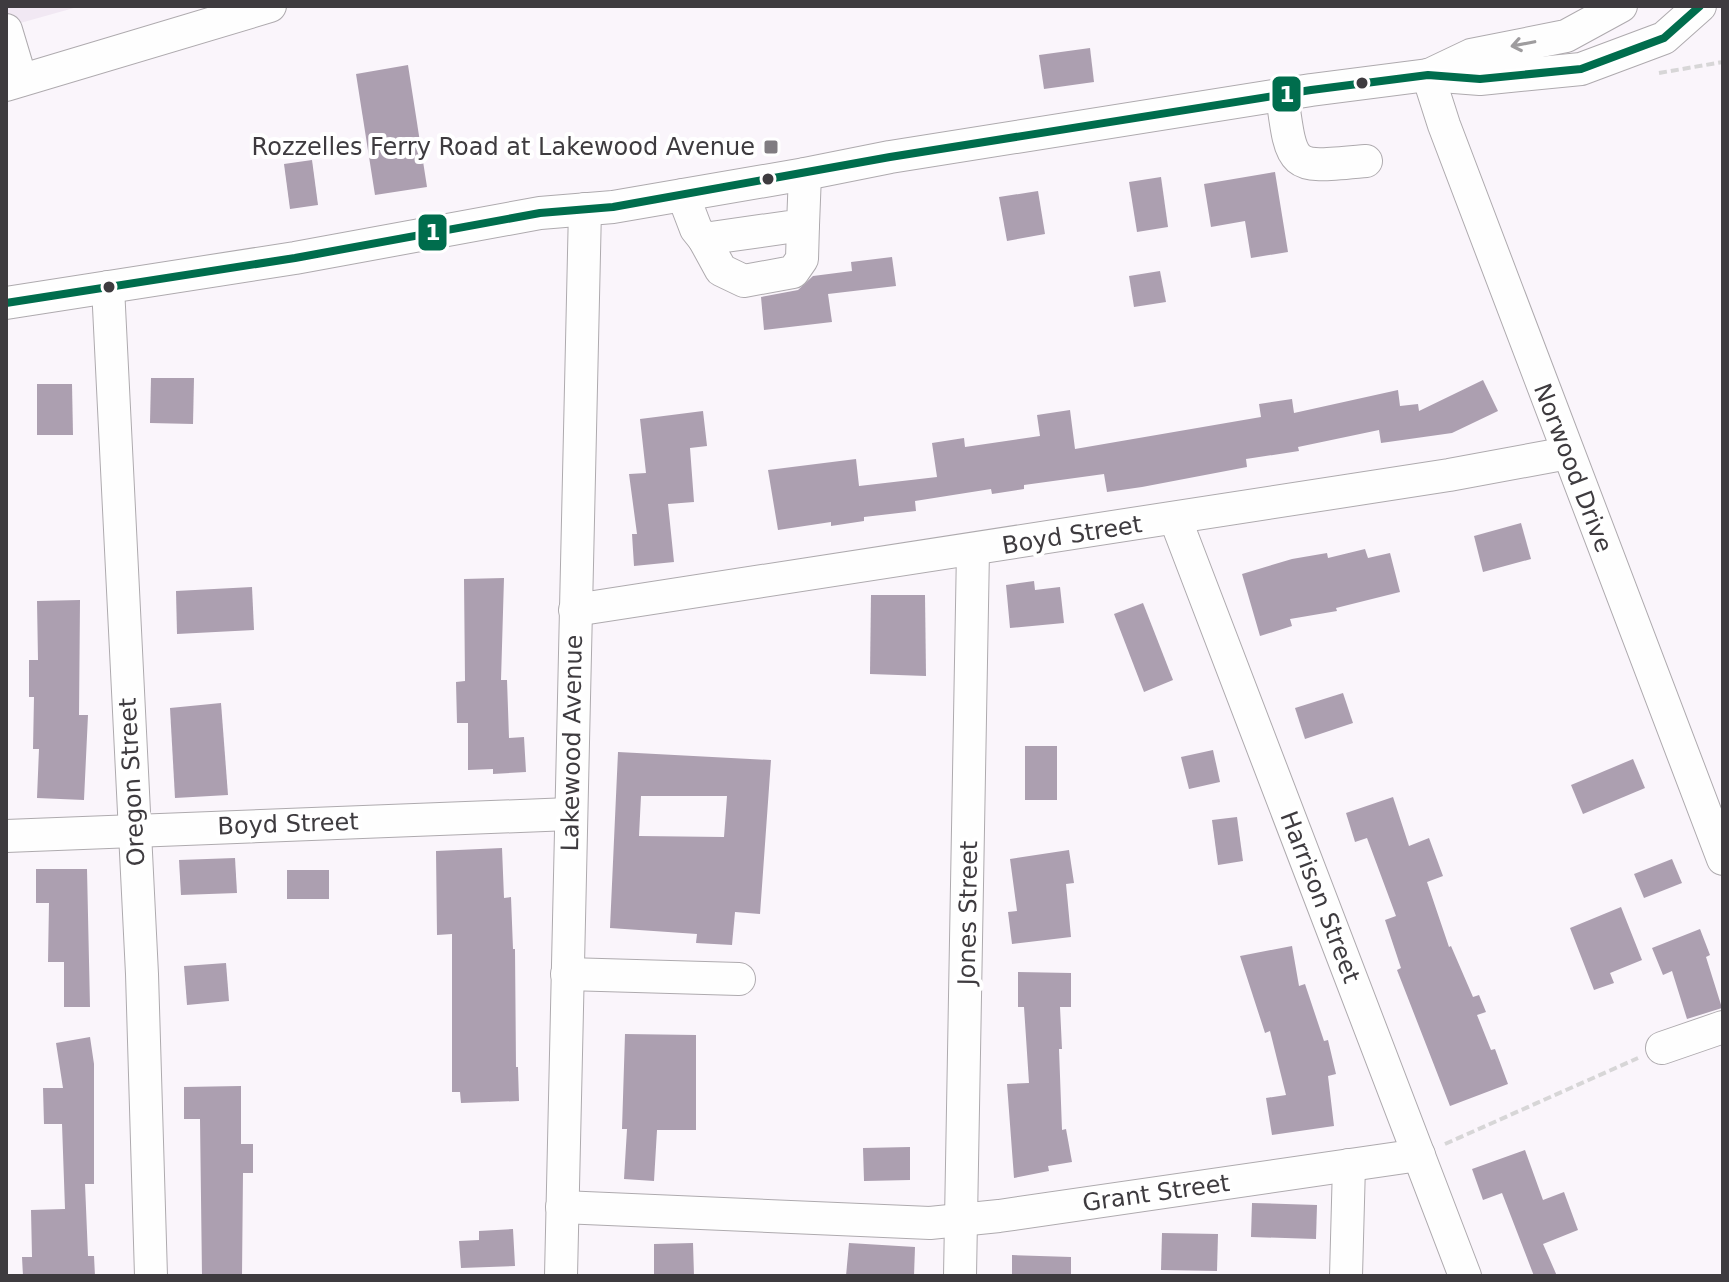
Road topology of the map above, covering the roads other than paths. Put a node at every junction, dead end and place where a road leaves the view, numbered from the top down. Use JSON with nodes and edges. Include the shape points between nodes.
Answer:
{"nodes":[{"id":1,"x":270,"y":6,"type":"edge"},
{"id":2,"x":1603,"y":6,"type":"edge"},
{"id":3,"x":1621,"y":6,"type":"edge"},
{"id":4,"x":1700,"y":6,"type":"edge"},
{"id":5,"x":6,"y":30,"type":"edge"},
{"id":6,"x":1566,"y":36,"type":"junction"},
{"id":7,"x":1428,"y":75,"type":"junction"},
{"id":8,"x":13,"y":82,"type":"edge"},
{"id":9,"x":1282,"y":95,"type":"junction"},
{"id":10,"x":1366,"y":161,"type":"dead end"},
{"id":11,"x":805,"y":174,"type":"junction"},
{"id":12,"x":683,"y":195,"type":"junction"},
{"id":13,"x":585,"y":209,"type":"junction"},
{"id":14,"x":803,"y":225,"type":"junction"},
{"id":15,"x":704,"y":239,"type":"junction"},
{"id":16,"x":108,"y":287,"type":"junction"},
{"id":17,"x":6,"y":303,"type":"edge"},
{"id":18,"x":1568,"y":453,"type":"junction"},
{"id":19,"x":1175,"y":518,"type":"junction"},
{"id":20,"x":973,"y":550,"type":"junction"},
{"id":21,"x":575,"y":610,"type":"junction"},
{"id":22,"x":570,"y":814,"type":"junction"},
{"id":23,"x":134,"y":830,"type":"junction"},
{"id":24,"x":6,"y":836,"type":"edge"},
{"id":25,"x":1723,"y":859,"type":"edge"},
{"id":26,"x":567,"y":974,"type":"junction"},
{"id":27,"x":739,"y":979,"type":"dead end"},
{"id":28,"x":1723,"y":1027,"type":"edge"},
{"id":29,"x":1662,"y":1048,"type":"road end"},
{"id":30,"x":1419,"y":1155,"type":"junction"},
{"id":31,"x":1349,"y":1165,"type":"junction"},
{"id":32,"x":562,"y":1207,"type":"junction"},
{"id":33,"x":961,"y":1221,"type":"junction"},
{"id":34,"x":151,"y":1276,"type":"edge"},
{"id":35,"x":561,"y":1276,"type":"edge"},
{"id":36,"x":960,"y":1276,"type":"edge"},
{"id":37,"x":1346,"y":1276,"type":"edge"},
{"id":38,"x":1465,"y":1276,"type":"edge"}],
"edges":[{"from":1,"to":8,"type":"street"},
{"from":2,"to":6,"type":"street"},
{"from":3,"to":6,"type":"street"},
{"from":4,"to":7,"type":"street","via":[[1664,38],[1581,69],[1480,79]]},
{"from":5,"to":8,"type":"street"},
{"from":6,"to":7,"type":"street","one_way":true,"via":[[1471,55]]},
{"from":7,"to":9,"type":"street"},
{"from":7,"to":18,"type":"street","name":"Norwood Drive"},
{"from":9,"to":10,"type":"street","via":[[1289,146],[1299,159],[1311,166]]},
{"from":9,"to":11,"type":"street"},
{"from":11,"to":12,"type":"street"},
{"from":11,"to":14,"type":"street"},
{"from":12,"to":13,"type":"street"},
{"from":12,"to":15,"type":"street"},
{"from":13,"to":16,"type":"street"},
{"from":13,"to":21,"type":"street","name":"Lakewood Avenue"},
{"from":14,"to":15,"type":"street"},
{"from":14,"to":15,"type":"street","via":[[802,259],[793,272],[744,281],[721,270]]},
{"from":16,"to":17,"type":"street"},
{"from":16,"to":23,"type":"street","name":"Oregon Street"},
{"from":18,"to":19,"type":"street","name":"Boyd Street"},
{"from":18,"to":25,"type":"street","name":"Norwood Drive"},
{"from":19,"to":20,"type":"street","name":"Boyd Street"},
{"from":19,"to":30,"type":"street","name":"Harrison Street"},
{"from":20,"to":21,"type":"street","name":"Boyd Street"},
{"from":20,"to":33,"type":"street","name":"Jones Street"},
{"from":21,"to":22,"type":"street","name":"Lakewood Avenue"},
{"from":22,"to":23,"type":"street","name":"Boyd Street"},
{"from":22,"to":26,"type":"street","name":"Lakewood Avenue"},
{"from":23,"to":24,"type":"street","name":"Boyd Street"},
{"from":23,"to":34,"type":"street","name":"Oregon Street"},
{"from":26,"to":27,"type":"street"},
{"from":26,"to":32,"type":"street","name":"Lakewood Avenue"},
{"from":28,"to":29,"type":"street"},
{"from":30,"to":31,"type":"street","name":"Grant Street"},
{"from":30,"to":38,"type":"street","name":"Harrison Street"},
{"from":31,"to":33,"type":"street","name":"Grant Street"},
{"from":31,"to":37,"type":"street"},
{"from":32,"to":33,"type":"street","name":"Grant Street"},
{"from":32,"to":35,"type":"street","name":"Lakewood Avenue"},
{"from":33,"to":36,"type":"street","name":"Jones Street"}]}
